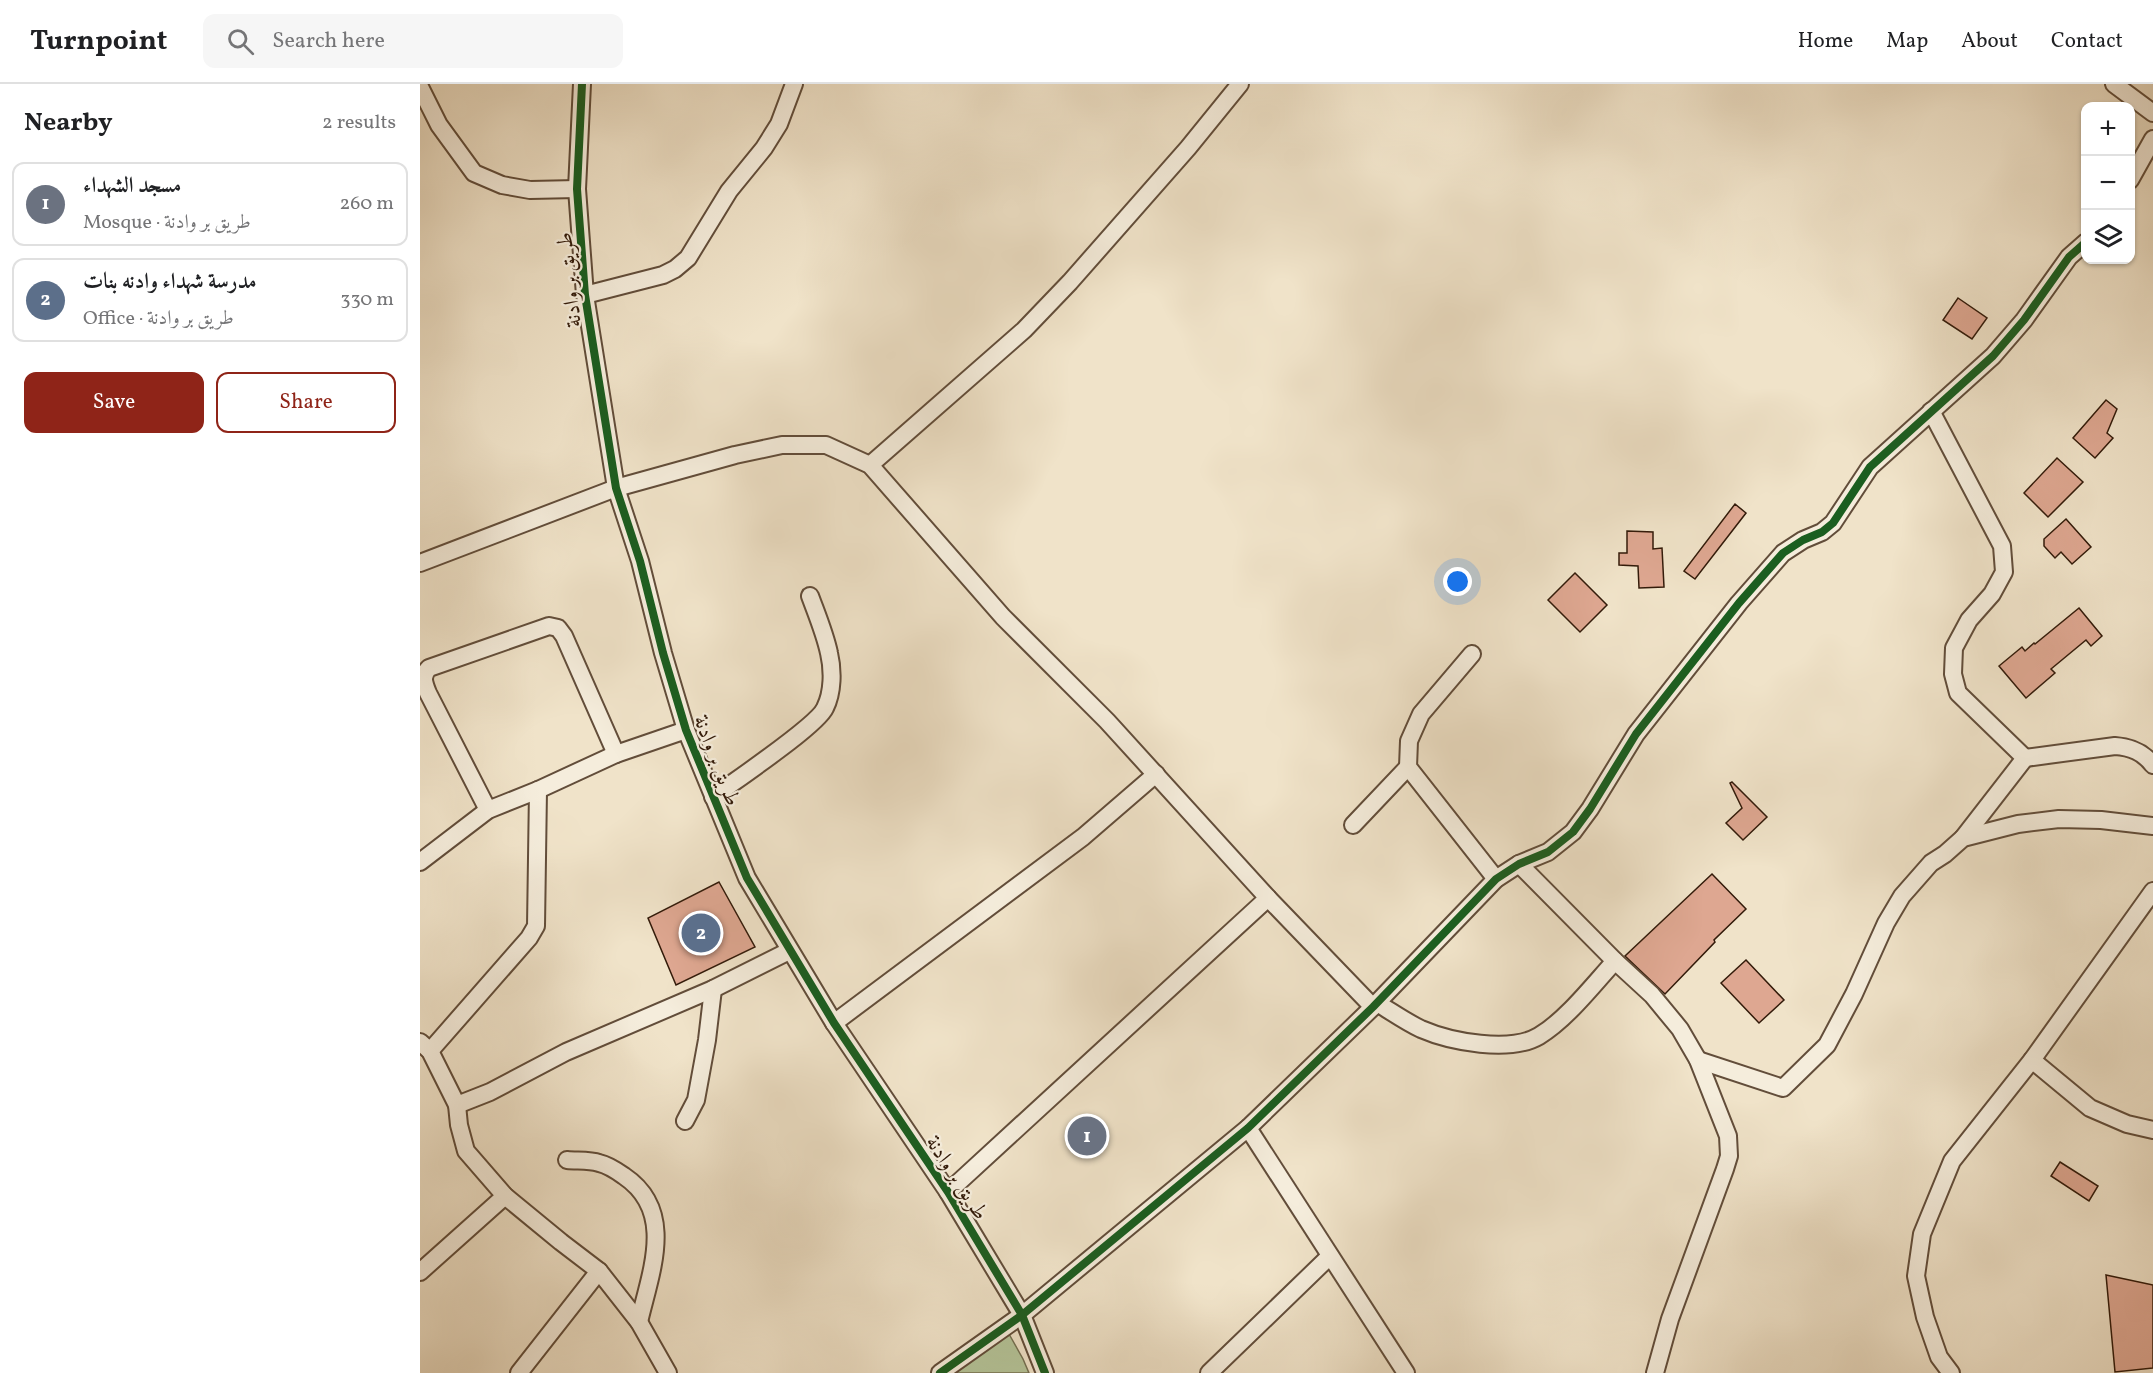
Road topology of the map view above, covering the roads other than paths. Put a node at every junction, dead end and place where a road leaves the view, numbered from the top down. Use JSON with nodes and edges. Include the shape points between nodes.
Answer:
{"nodes":[{"id":1,"x":582,"y":84,"type":"edge"},
{"id":2,"x":794,"y":84,"type":"edge"},
{"id":3,"x":1240,"y":84,"type":"edge"},
{"id":4,"x":2114,"y":84,"type":"edge"},
{"id":5,"x":420,"y":87,"type":"edge"},
{"id":6,"x":2153,"y":113,"type":"edge"},
{"id":7,"x":2153,"y":139,"type":"edge"},
{"id":8,"x":2135,"y":171,"type":"edge"},
{"id":9,"x":577,"y":189,"type":"junction"},
{"id":10,"x":2081,"y":246,"type":"edge"},
{"id":11,"x":585,"y":296,"type":"junction"},
{"id":12,"x":1931,"y":411,"type":"junction"},
{"id":13,"x":870,"y":465,"type":"junction"},
{"id":14,"x":616,"y":488,"type":"junction"},
{"id":15,"x":420,"y":563,"type":"edge"},
{"id":16,"x":810,"y":596,"type":"dead end"},
{"id":17,"x":1472,"y":654,"type":"dead end"},
{"id":18,"x":686,"y":730,"type":"junction"},
{"id":19,"x":616,"y":754,"type":"junction"},
{"id":20,"x":2025,"y":758,"type":"junction"},
{"id":21,"x":2153,"y":765,"type":"edge"},
{"id":22,"x":1408,"y":767,"type":"junction"},
{"id":23,"x":1156,"y":774,"type":"junction"},
{"id":24,"x":538,"y":790,"type":"junction"},
{"id":25,"x":713,"y":797,"type":"junction"},
{"id":26,"x":488,"y":810,"type":"junction"},
{"id":27,"x":1353,"y":825,"type":"dead end"},
{"id":28,"x":2153,"y":826,"type":"edge"},
{"id":29,"x":1963,"y":838,"type":"junction"},
{"id":30,"x":420,"y":862,"type":"edge"},
{"id":31,"x":1519,"y":864,"type":"junction"},
{"id":32,"x":1496,"y":879,"type":"junction"},
{"id":33,"x":2153,"y":891,"type":"edge"},
{"id":34,"x":1268,"y":898,"type":"junction"},
{"id":35,"x":789,"y":951,"type":"junction"},
{"id":36,"x":1615,"y":962,"type":"junction"},
{"id":37,"x":713,"y":989,"type":"junction"},
{"id":38,"x":1375,"y":1005,"type":"junction"},
{"id":39,"x":834,"y":1023,"type":"junction"},
{"id":40,"x":425,"y":1046,"type":"edge"},
{"id":41,"x":1698,"y":1060,"type":"junction"},
{"id":42,"x":2032,"y":1060,"type":"junction"},
{"id":43,"x":457,"y":1105,"type":"junction"},
{"id":44,"x":685,"y":1121,"type":"dead end"},
{"id":45,"x":1248,"y":1128,"type":"junction"},
{"id":46,"x":2153,"y":1130,"type":"edge"},
{"id":47,"x":567,"y":1160,"type":"dead end"},
{"id":48,"x":948,"y":1192,"type":"junction"},
{"id":49,"x":505,"y":1196,"type":"junction"},
{"id":50,"x":1330,"y":1256,"type":"junction"},
{"id":51,"x":599,"y":1271,"type":"junction"},
{"id":52,"x":420,"y":1272,"type":"edge"},
{"id":53,"x":1022,"y":1315,"type":"junction"},
{"id":54,"x":639,"y":1322,"type":"junction"},
{"id":55,"x":519,"y":1373,"type":"edge"},
{"id":56,"x":668,"y":1373,"type":"edge"},
{"id":57,"x":940,"y":1373,"type":"edge"},
{"id":58,"x":1045,"y":1373,"type":"edge"},
{"id":59,"x":1209,"y":1373,"type":"edge"},
{"id":60,"x":1406,"y":1373,"type":"edge"},
{"id":61,"x":1655,"y":1373,"type":"edge"},
{"id":62,"x":1951,"y":1373,"type":"edge"}],
"edges":[{"from":1,"to":9,"type":"street","name":"طريق بر وادنة"},
{"from":2,"to":11,"type":"street","via":[[764,148],[729,191],[688,258],[663,275]]},
{"from":3,"to":13,"type":"street","via":[[1180,157],[1024,330]]},
{"from":4,"to":6,"type":"street"},
{"from":5,"to":9,"type":"street","via":[[439,125],[474,172],[502,185],[530,190]]},
{"from":7,"to":8,"type":"street"},
{"from":9,"to":11,"type":"street","name":"طريق بر وادنة"},
{"from":10,"to":12,"type":"street","via":[[1993,357]]},
{"from":11,"to":14,"type":"street","name":"طريق بر وادنة"},
{"from":12,"to":20,"type":"street","via":[[2002,546],[2004,572],[1954,648],[1953,674],[1958,693]]},
{"from":12,"to":31,"type":"street","via":[[1870,466],[1833,523],[1783,553],[1739,603],[1636,734],[1573,832],[1548,852]]},
{"from":13,"to":14,"type":"street","via":[[826,445],[782,445]]},
{"from":13,"to":23,"type":"street","via":[[1003,617]]},
{"from":14,"to":15,"type":"street"},
{"from":14,"to":18,"type":"street","name":"طريق بر وادنة"},
{"from":16,"to":25,"type":"street","via":[[830,654],[830,695],[825,711]]},
{"from":17,"to":22,"type":"street","via":[[1421,714],[1409,741]]},
{"from":18,"to":19,"type":"street"},
{"from":18,"to":25,"type":"street","name":"طريق بر وادنة"},
{"from":19,"to":24,"type":"street"},
{"from":19,"to":26,"type":"street","via":[[558,628],[549,626],[429,668],[423,680],[428,693]]},
{"from":20,"to":21,"type":"street","via":[[2115,746],[2129,747]]},
{"from":20,"to":29,"type":"street"},
{"from":22,"to":27,"type":"street"},
{"from":22,"to":32,"type":"street"},
{"from":23,"to":34,"type":"street"},
{"from":23,"to":39,"type":"street","via":[[1083,837]]},
{"from":24,"to":26,"type":"street"},
{"from":24,"to":40,"type":"street","via":[[536,926],[529,938]]},
{"from":25,"to":35,"type":"street","name":"طريق بر وادنة","via":[[747,878]]},
{"from":26,"to":30,"type":"street"},
{"from":28,"to":29,"type":"street","via":[[2059,819],[2018,824]]},
{"from":29,"to":41,"type":"street","via":[[1931,863],[1902,896],[1827,1045],[1783,1088]]},
{"from":31,"to":32,"type":"street"},
{"from":31,"to":36,"type":"street"},
{"from":32,"to":38,"type":"street"},
{"from":33,"to":42,"type":"street"},
{"from":34,"to":38,"type":"street"},
{"from":34,"to":48,"type":"street"},
{"from":35,"to":37,"type":"street"},
{"from":35,"to":39,"type":"street","name":"طريق بر وادنة"},
{"from":36,"to":38,"type":"street","via":[[1557,1023],[1538,1037],[1510,1044],[1463,1042],[1421,1029]]},
{"from":36,"to":41,"type":"street","via":[[1652,995],[1680,1029]]},
{"from":37,"to":43,"type":"street","via":[[566,1052]]},
{"from":37,"to":44,"type":"street","via":[[696,1100]]},
{"from":38,"to":45,"type":"street"},
{"from":39,"to":48,"type":"street","name":"طريق بر وادنة"},
{"from":40,"to":43,"type":"street"},
{"from":41,"to":61,"type":"street","via":[[1728,1136],[1729,1156],[1670,1319]]},
{"from":42,"to":46,"type":"street","via":[[2090,1108]]},
{"from":42,"to":62,"type":"street","via":[[1952,1161],[1922,1234],[1916,1276],[1924,1317],[1939,1357]]},
{"from":43,"to":49,"type":"street","via":[[466,1151]]},
{"from":45,"to":50,"type":"street"},
{"from":45,"to":53,"type":"street"},
{"from":47,"to":54,"type":"street","via":[[599,1162],[616,1171],[643,1191],[653,1211],[654,1254]]},
{"from":48,"to":53,"type":"street","name":"طريق بر وادنة"},
{"from":49,"to":51,"type":"street"},
{"from":49,"to":52,"type":"street"},
{"from":50,"to":59,"type":"street"},
{"from":50,"to":60,"type":"street"},
{"from":51,"to":54,"type":"street"},
{"from":51,"to":55,"type":"street"},
{"from":53,"to":57,"type":"street"},
{"from":53,"to":58,"type":"street","name":"طريق بر وادنة"},
{"from":54,"to":56,"type":"street"}]}
